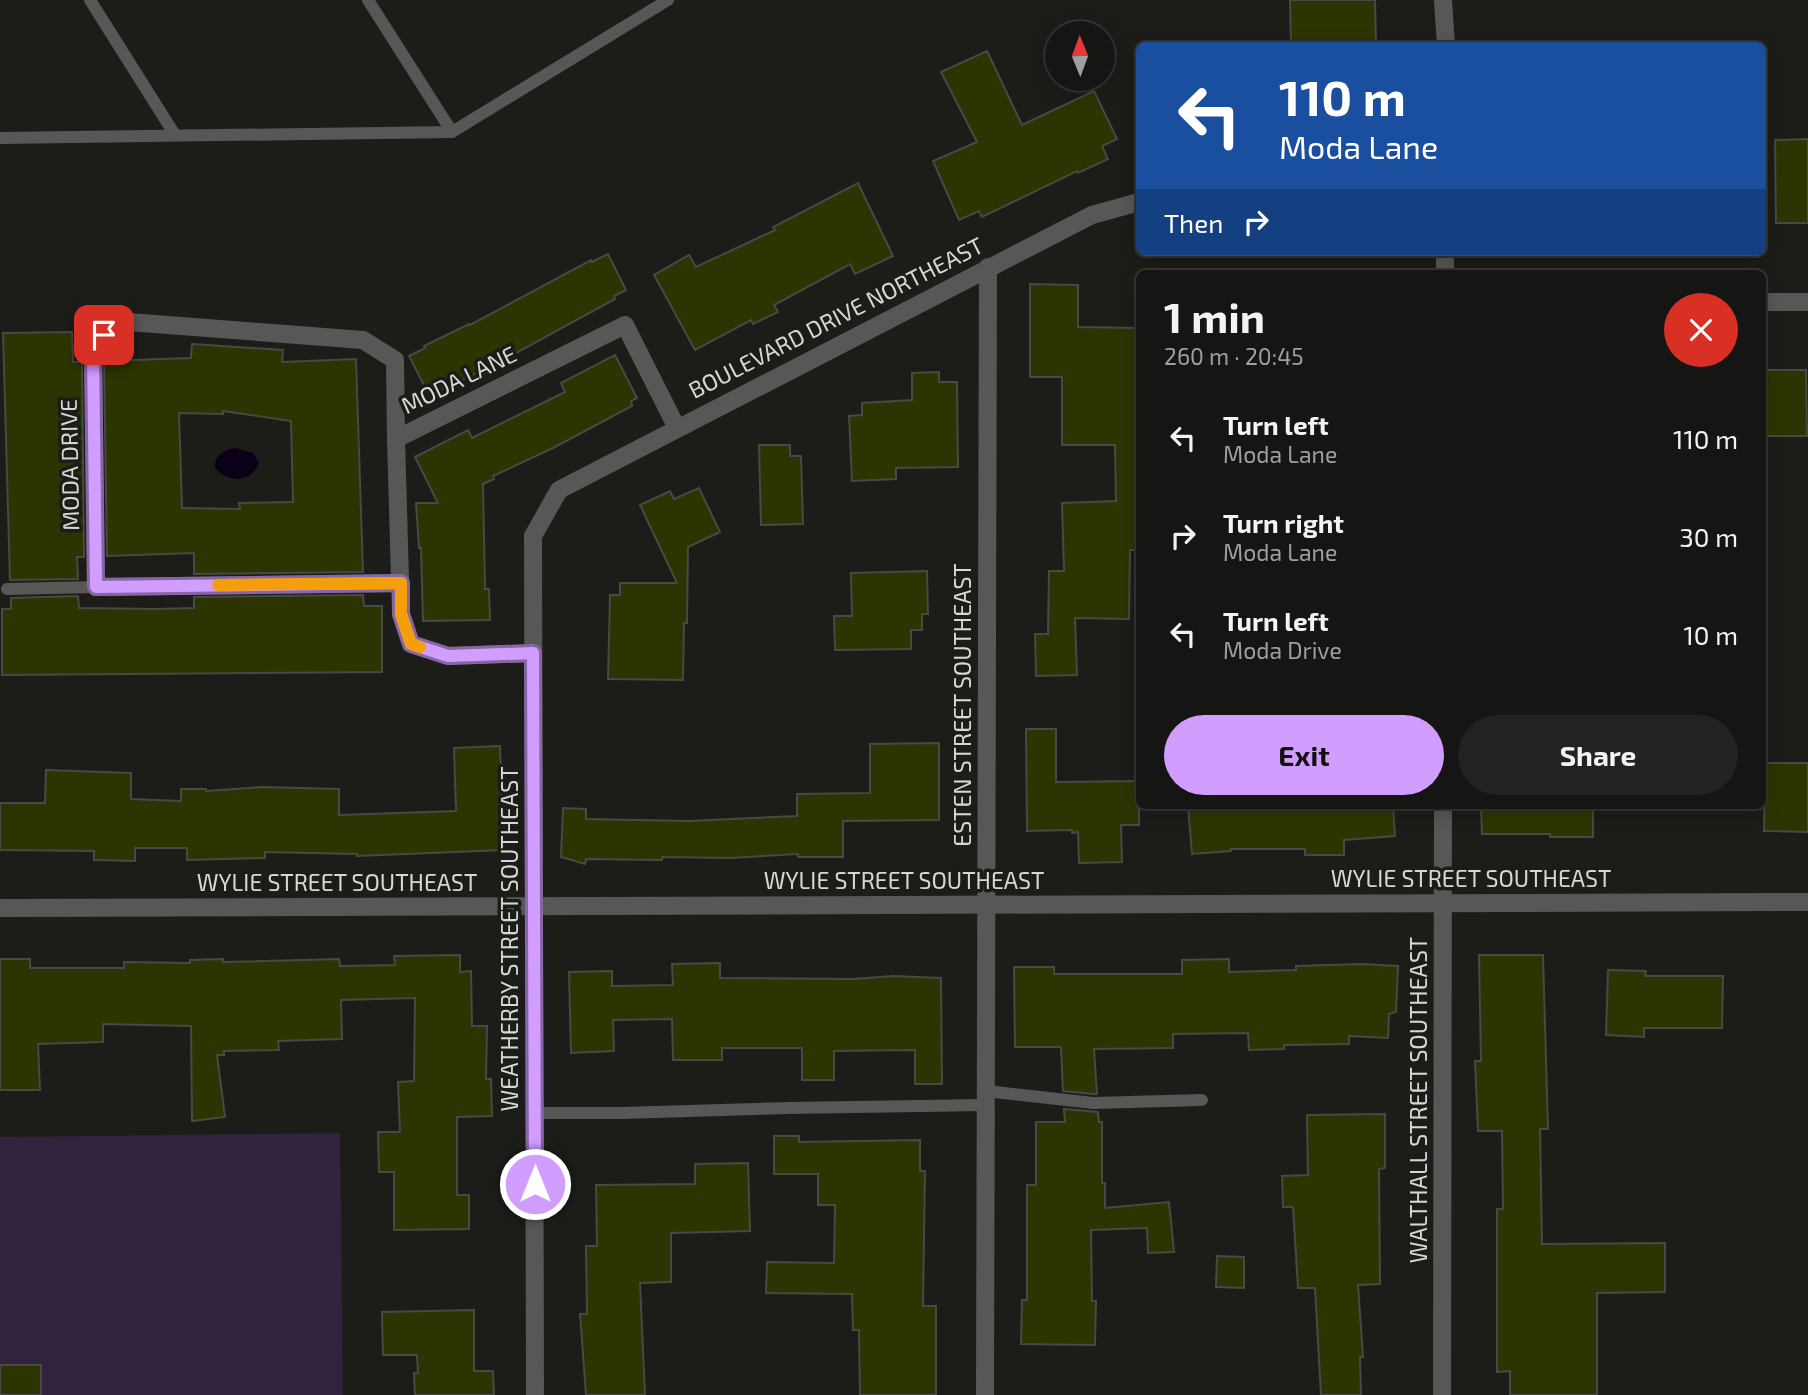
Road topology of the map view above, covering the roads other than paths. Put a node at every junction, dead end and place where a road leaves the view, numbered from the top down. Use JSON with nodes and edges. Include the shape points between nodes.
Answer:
{"nodes":[{"id":1,"x":90,"y":0,"type":"edge"},
{"id":2,"x":368,"y":0,"type":"edge"},
{"id":3,"x":668,"y":0,"type":"edge"},
{"id":4,"x":1443,"y":0,"type":"edge"},
{"id":5,"x":647,"y":6,"type":"edge"},
{"id":6,"x":1446,"y":42,"type":"edge"},
{"id":7,"x":452,"y":132,"type":"junction"},
{"id":8,"x":175,"y":135,"type":"junction"},
{"id":9,"x":0,"y":138,"type":"edge"},
{"id":10,"x":1136,"y":203,"type":"edge"},
{"id":11,"x":988,"y":267,"type":"junction"},
{"id":12,"x":1766,"y":302,"type":"edge"},
{"id":13,"x":1808,"y":302,"type":"edge"},
{"id":14,"x":677,"y":428,"type":"junction"},
{"id":15,"x":396,"y":439,"type":"junction"},
{"id":16,"x":559,"y":490,"type":"joint"},
{"id":17,"x":401,"y":583,"type":"junction"},
{"id":18,"x":96,"y":587,"type":"junction"},
{"id":19,"x":7,"y":589,"type":"dead end"},
{"id":20,"x":533,"y":653,"type":"junction"},
{"id":21,"x":1443,"y":809,"type":"edge"},
{"id":22,"x":1808,"y":902,"type":"edge"},
{"id":23,"x":1444,"y":903,"type":"junction"},
{"id":24,"x":987,"y":905,"type":"junction"},
{"id":25,"x":535,"y":907,"type":"junction"},
{"id":26,"x":0,"y":908,"type":"edge"},
{"id":27,"x":986,"y":1098,"type":"junction"},
{"id":28,"x":1202,"y":1100,"type":"dead end"},
{"id":29,"x":535,"y":1112,"type":"junction"},
{"id":30,"x":535,"y":1395,"type":"edge"},
{"id":31,"x":985,"y":1395,"type":"edge"},
{"id":32,"x":1442,"y":1395,"type":"edge"}],
"edges":[{"from":1,"to":8,"type":"lane"},
{"from":2,"to":7,"type":"lane"},
{"from":3,"to":5,"type":"lane"},
{"from":4,"to":6,"type":"street"},
{"from":5,"to":7,"type":"lane"},
{"from":7,"to":8,"type":"lane"},
{"from":8,"to":9,"type":"lane"},
{"from":10,"to":11,"type":"street","name":"BOULEVARD DRIVE NORTHEAST","via":[[1092,215]]},
{"from":11,"to":14,"type":"street","name":"BOULEVARD DRIVE NORTHEAST"},
{"from":11,"to":24,"type":"street","name":"ESTEN STREET SOUTHEAST"},
{"from":12,"to":13,"type":"street"},
{"from":14,"to":15,"type":"street","name":"MODA LANE","via":[[625,325]]},
{"from":14,"to":16,"type":"street","name":"BOULEVARD DRIVE NORTHEAST"},
{"from":15,"to":17,"type":"street","name":"MODA LANE"},
{"from":15,"to":18,"type":"street","name":"MODA DRIVE","via":[[395,360],[363,340],[129,322],[104,335],[93,352]]},
{"from":16,"to":20,"type":"street","name":"WEATHERBY STREET SOUTHEAST","via":[[533,536]]},
{"from":17,"to":18,"type":"street"},
{"from":17,"to":20,"type":"street","name":"MODA LANE","via":[[401,614],[411,644],[448,656]]},
{"from":18,"to":19,"type":"lane"},
{"from":20,"to":25,"type":"street","name":"WEATHERBY STREET SOUTHEAST"},
{"from":21,"to":23,"type":"street","name":"WALTHALL STREET SOUTHEAST"},
{"from":22,"to":23,"type":"street","name":"WYLIE STREET SOUTHEAST"},
{"from":23,"to":24,"type":"street","name":"WYLIE STREET SOUTHEAST"},
{"from":23,"to":32,"type":"street","name":"WALTHALL STREET SOUTHEAST"},
{"from":24,"to":25,"type":"street","name":"WYLIE STREET SOUTHEAST"},
{"from":24,"to":27,"type":"street","name":"ESTEN STREET SOUTHEAST"},
{"from":25,"to":26,"type":"street","name":"WYLIE STREET SOUTHEAST"},
{"from":25,"to":29,"type":"street","name":"WEATHERBY STREET SOUTHEAST"},
{"from":27,"to":28,"type":"lane","via":[[1093,1103]]},
{"from":27,"to":29,"type":"lane","via":[[788,1108]]},
{"from":27,"to":31,"type":"street","name":"ESTEN STREET SOUTHEAST"},
{"from":29,"to":30,"type":"street","name":"WEATHERBY STREET SOUTHEAST"}]}
